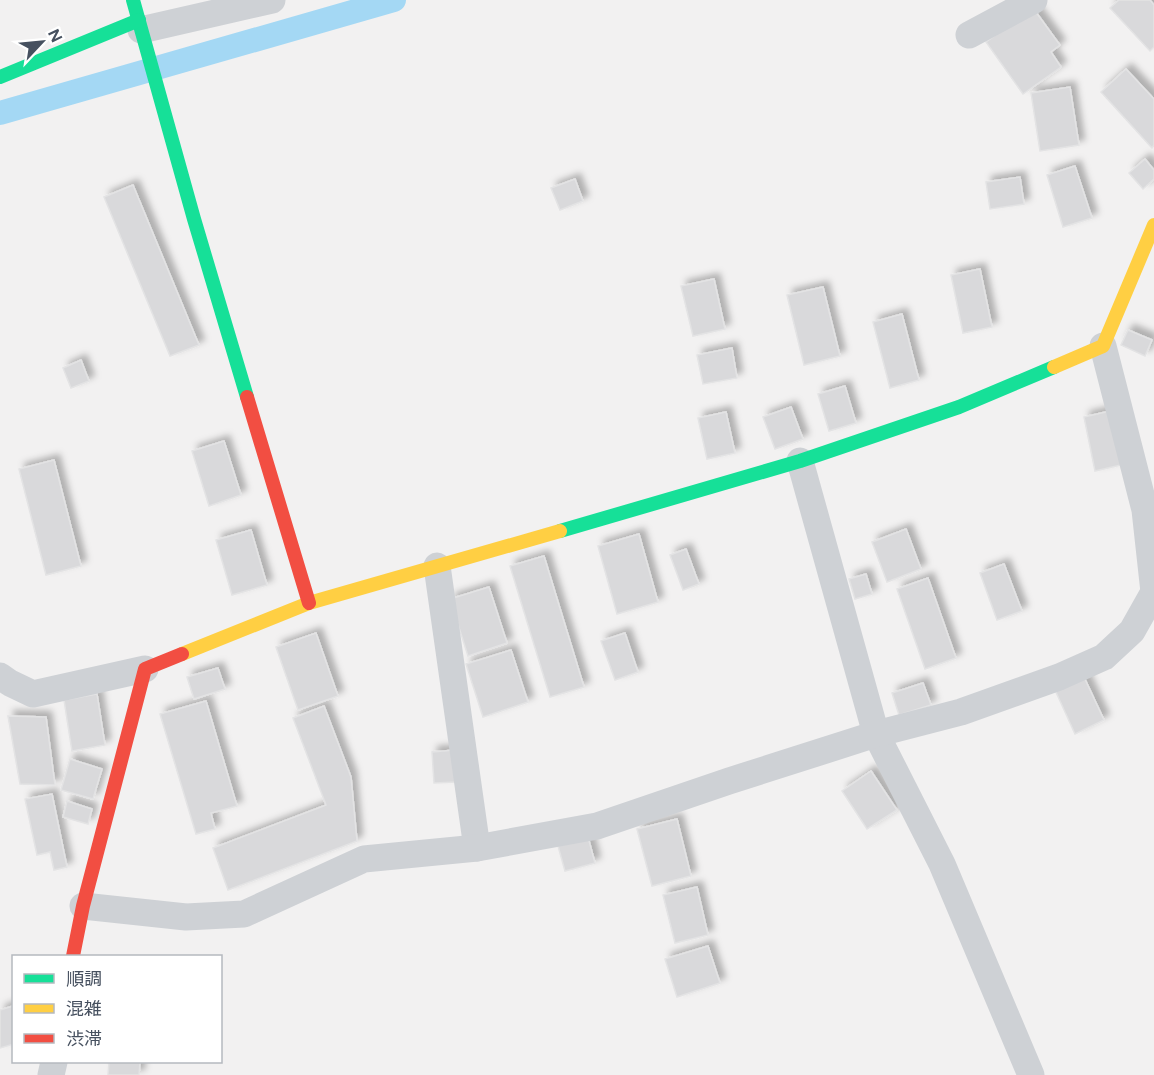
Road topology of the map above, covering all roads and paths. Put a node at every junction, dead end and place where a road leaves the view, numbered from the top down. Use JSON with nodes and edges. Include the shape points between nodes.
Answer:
{"nodes":[{"id":1,"x":133,"y":0,"type":"edge"},
{"id":2,"x":272,"y":0,"type":"edge"},
{"id":3,"x":1034,"y":0,"type":"edge"},
{"id":4,"x":142,"y":31,"type":"junction"},
{"id":5,"x":969,"y":35,"type":"dead end"},
{"id":6,"x":0,"y":77,"type":"edge"},
{"id":7,"x":1154,"y":225,"type":"edge"},
{"id":8,"x":1103,"y":346,"type":"junction"},
{"id":9,"x":800,"y":461,"type":"junction"},
{"id":10,"x":437,"y":566,"type":"junction"},
{"id":11,"x":309,"y":603,"type":"junction"},
{"id":12,"x":145,"y":669,"type":"junction"},
{"id":13,"x":0,"y":676,"type":"edge"},
{"id":14,"x":876,"y":734,"type":"junction"},
{"id":15,"x":477,"y":849,"type":"junction"},
{"id":16,"x":83,"y":906,"type":"junction"},
{"id":17,"x":73,"y":955,"type":"edge"},
{"id":18,"x":1031,"y":1075,"type":"edge"}],
"edges":[{"from":1,"to":4,"type":"street"},
{"from":2,"to":4,"type":"street"},
{"from":3,"to":5,"type":"street"},
{"from":4,"to":6,"type":"street"},
{"from":4,"to":11,"type":"street"},
{"from":7,"to":8,"type":"street"},
{"from":8,"to":9,"type":"street","via":[[959,407]]},
{"from":8,"to":14,"type":"street","via":[[1145,510],[1154,592],[1132,631],[1104,657],[1059,677],[961,712]]},
{"from":9,"to":10,"type":"street"},
{"from":9,"to":14,"type":"street"},
{"from":10,"to":11,"type":"street"},
{"from":10,"to":15,"type":"street"},
{"from":11,"to":12,"type":"street"},
{"from":12,"to":13,"type":"street","via":[[33,694]]},
{"from":12,"to":16,"type":"street"},
{"from":14,"to":15,"type":"street","via":[[597,826]]},
{"from":14,"to":18,"type":"street","via":[[942,864]]},
{"from":15,"to":16,"type":"street","via":[[363,859],[244,914],[186,917]]},
{"from":16,"to":17,"type":"street"}]}
